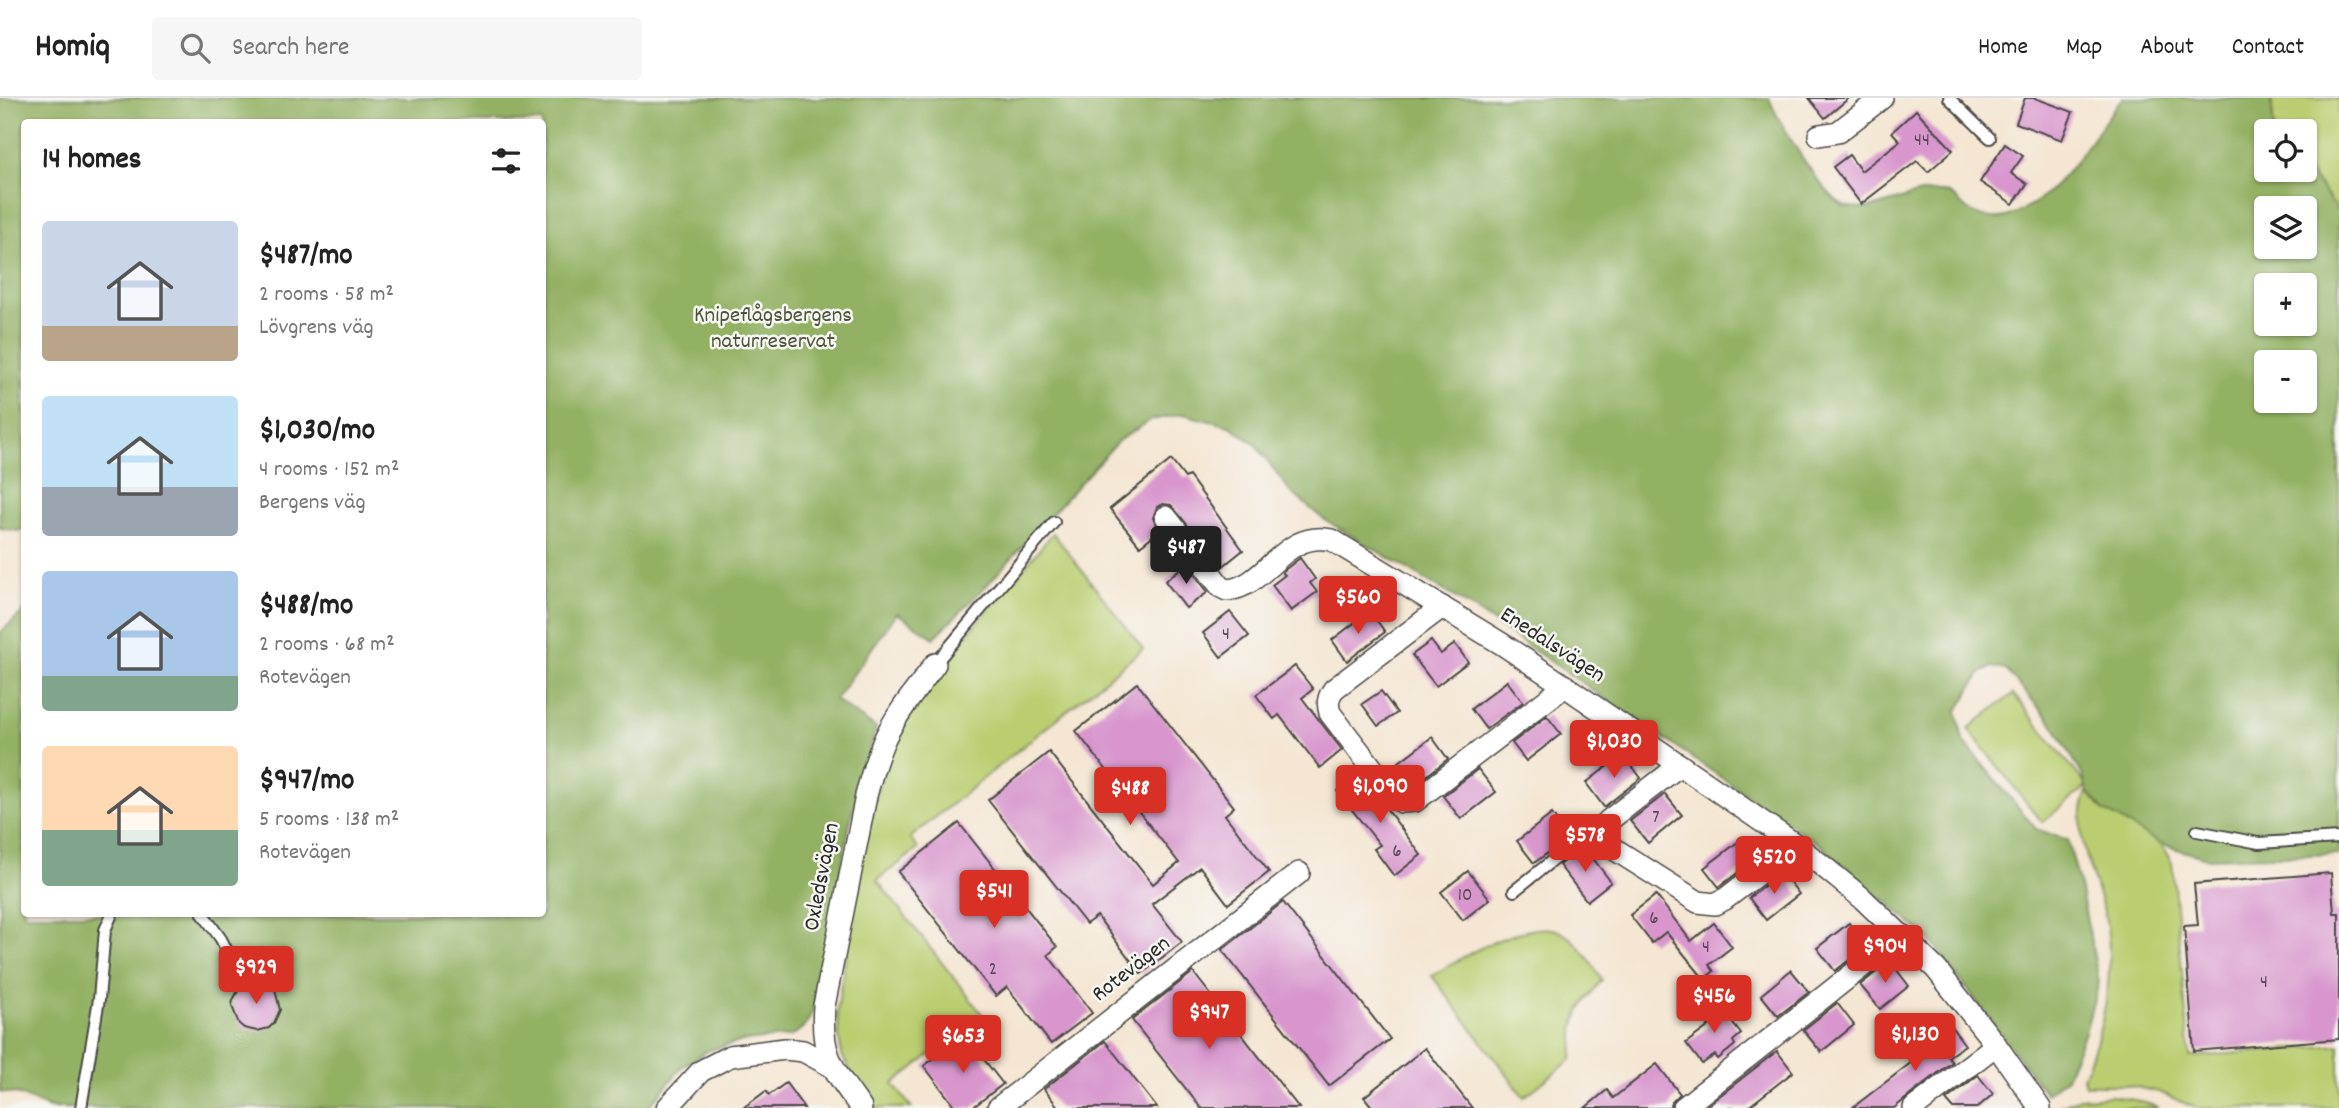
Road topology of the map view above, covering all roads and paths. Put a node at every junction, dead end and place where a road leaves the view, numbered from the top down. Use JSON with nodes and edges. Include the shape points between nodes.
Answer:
{"nodes":[{"id":1,"x":1882,"y":98,"type":"edge"},
{"id":2,"x":1949,"y":98,"type":"edge"},
{"id":3,"x":1819,"y":135,"type":"dead end"},
{"id":4,"x":1990,"y":138,"type":"dead end"},
{"id":5,"x":1166,"y":517,"type":"dead end"},
{"id":6,"x":1054,"y":522,"type":"dead end"},
{"id":7,"x":1442,"y":607,"type":"junction"},
{"id":8,"x":935,"y":664,"type":"joint"},
{"id":9,"x":1566,"y":686,"type":"junction"},
{"id":10,"x":1680,"y":765,"type":"junction"},
{"id":11,"x":1608,"y":821,"type":"junction"},
{"id":12,"x":2197,"y":831,"type":"dead end"},
{"id":13,"x":2339,"y":838,"type":"edge"},
{"id":14,"x":1796,"y":845,"type":"junction"},
{"id":15,"x":1299,"y":873,"type":"dead end"},
{"id":16,"x":1514,"y":891,"type":"dead end"},
{"id":17,"x":111,"y":917,"type":"edge"},
{"id":18,"x":205,"y":917,"type":"edge"},
{"id":19,"x":1902,"y":935,"type":"junction"},
{"id":20,"x":236,"y":968,"type":"dead end"},
{"id":21,"x":1996,"y":1045,"type":"junction"},
{"id":22,"x":831,"y":1066,"type":"junction"},
{"id":23,"x":80,"y":1108,"type":"edge"},
{"id":24,"x":667,"y":1108,"type":"edge"},
{"id":25,"x":861,"y":1108,"type":"edge"},
{"id":26,"x":998,"y":1108,"type":"edge"},
{"id":27,"x":1684,"y":1108,"type":"edge"},
{"id":28,"x":1914,"y":1108,"type":"edge"},
{"id":29,"x":2040,"y":1108,"type":"edge"}],
"edges":[{"from":1,"to":3,"type":"street","via":[[1839,132]]},
{"from":2,"to":4,"type":"lane"},
{"from":5,"to":7,"type":"street","name":"Enedalsvägen","via":[[1227,590],[1241,587],[1297,544],[1320,537]]},
{"from":6,"to":8,"type":"lane"},
{"from":7,"to":9,"type":"street","name":"Enedalsvägen"},
{"from":7,"to":9,"type":"street","via":[[1329,696],[1330,713],[1396,799],[1415,801]]},
{"from":8,"to":22,"type":"street","name":"Oxledsvägen","via":[[885,738],[866,796],[824,1006],[824,1039]]},
{"from":9,"to":10,"type":"street","name":"Enedalsvägen"},
{"from":10,"to":11,"type":"street"},
{"from":10,"to":14,"type":"street","name":"Enedalsvägen"},
{"from":11,"to":14,"type":"street","via":[[1605,835],[1611,847],[1707,904],[1725,899]]},
{"from":11,"to":16,"type":"lane"},
{"from":12,"to":13,"type":"lane","via":[[2259,843]]},
{"from":14,"to":19,"type":"street","name":"Enedalsvägen"},
{"from":15,"to":26,"type":"street","name":"Rotevägen"},
{"from":17,"to":23,"type":"lane","via":[[105,930],[99,999]]},
{"from":18,"to":20,"type":"lane"},
{"from":19,"to":21,"type":"street","name":"Enedalsvägen","via":[[1936,969]]},
{"from":19,"to":27,"type":"street"},
{"from":21,"to":28,"type":"street"},
{"from":21,"to":29,"type":"street","name":"Enedalsvägen"},
{"from":22,"to":24,"type":"street","via":[[803,1051],[785,1049],[730,1056],[701,1071]]},
{"from":22,"to":25,"type":"street","name":"Oxledsvägen"}]}
